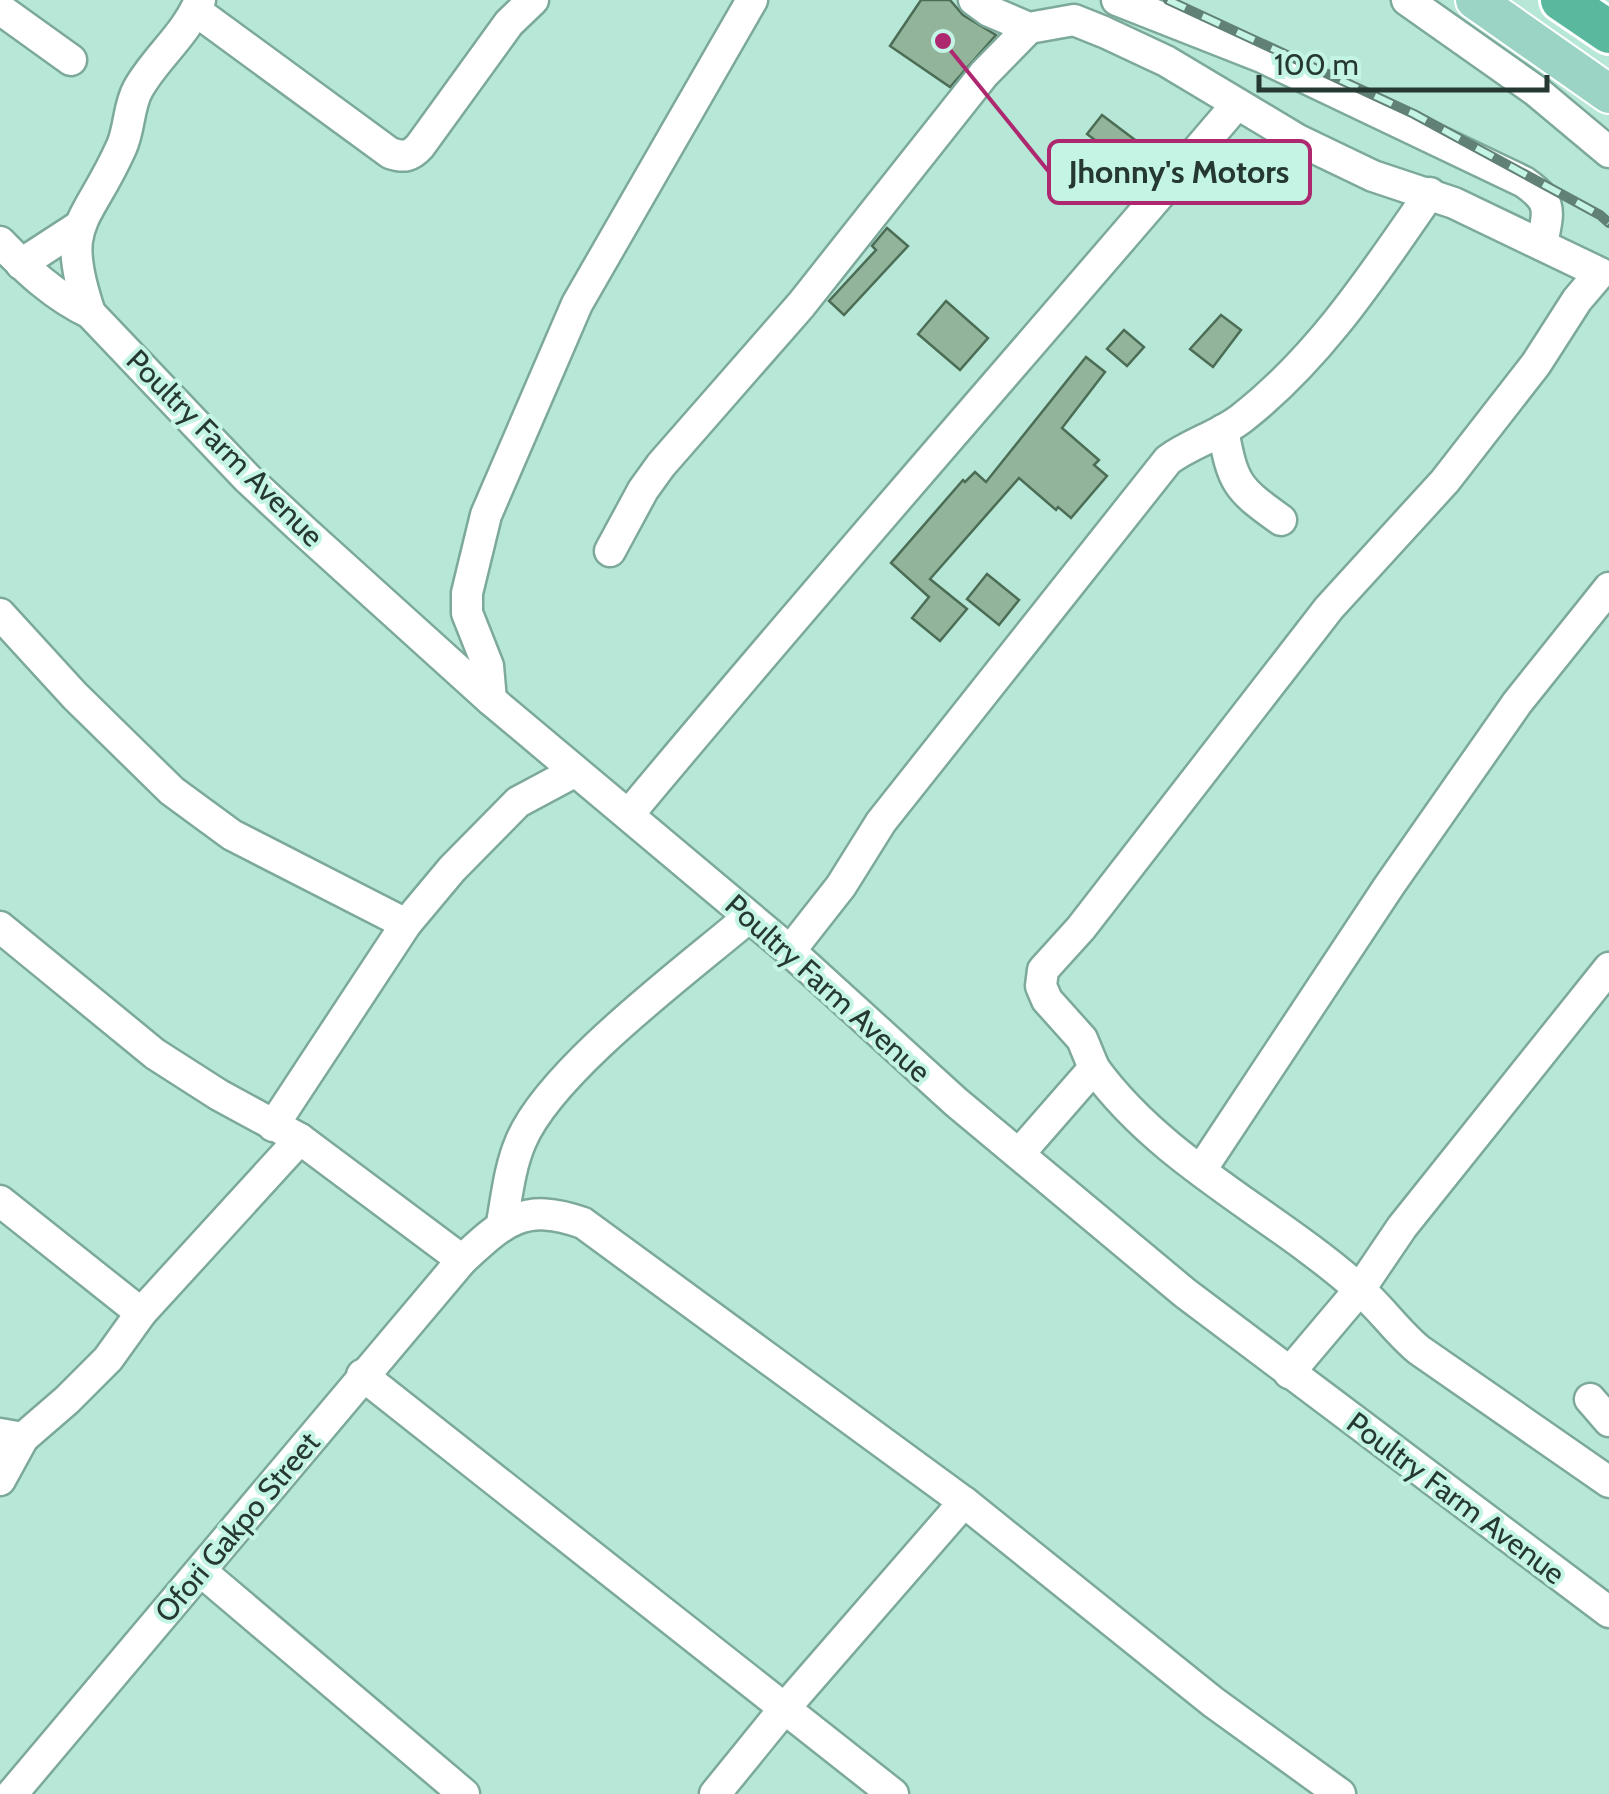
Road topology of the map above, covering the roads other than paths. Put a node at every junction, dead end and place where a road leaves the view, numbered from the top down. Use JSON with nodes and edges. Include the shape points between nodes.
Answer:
{"nodes":[{"id":1,"x":533,"y":0,"type":"edge"},
{"id":2,"x":752,"y":0,"type":"edge"},
{"id":3,"x":974,"y":0,"type":"edge"},
{"id":4,"x":1118,"y":0,"type":"edge"},
{"id":5,"x":1408,"y":0,"type":"edge"},
{"id":6,"x":1475,"y":0,"type":"edge"},
{"id":7,"x":1562,"y":0,"type":"edge"},
{"id":8,"x":198,"y":5,"type":"edge"},
{"id":9,"x":0,"y":8,"type":"edge"},
{"id":10,"x":1028,"y":28,"type":"junction"},
{"id":11,"x":1104,"y":32,"type":"junction"},
{"id":12,"x":1609,"y":32,"type":"edge"},
{"id":13,"x":71,"y":60,"type":"dead end"},
{"id":14,"x":1609,"y":94,"type":"edge"},
{"id":15,"x":1237,"y":104,"type":"junction"},
{"id":16,"x":1609,"y":152,"type":"edge"},
{"id":17,"x":1430,"y":193,"type":"junction"},
{"id":18,"x":78,"y":227,"type":"junction"},
{"id":19,"x":0,"y":242,"type":"edge"},
{"id":20,"x":1542,"y":244,"type":"junction"},
{"id":21,"x":22,"y":264,"type":"junction"},
{"id":22,"x":1604,"y":276,"type":"edge"},
{"id":23,"x":90,"y":313,"type":"junction"},
{"id":24,"x":1223,"y":430,"type":"junction"},
{"id":25,"x":1281,"y":520,"type":"dead end"},
{"id":26,"x":610,"y":551,"type":"dead end"},
{"id":27,"x":1609,"y":588,"type":"edge"},
{"id":28,"x":0,"y":614,"type":"edge"},
{"id":29,"x":491,"y":700,"type":"junction"},
{"id":30,"x":574,"y":772,"type":"junction"},
{"id":31,"x":629,"y":814,"type":"junction"},
{"id":32,"x":749,"y":916,"type":"junction"},
{"id":33,"x":406,"y":924,"type":"junction"},
{"id":34,"x":0,"y":927,"type":"edge"},
{"id":35,"x":790,"y":951,"type":"junction"},
{"id":36,"x":1609,"y":968,"type":"edge"},
{"id":37,"x":1094,"y":1068,"type":"junction"},
{"id":38,"x":286,"y":1132,"type":"junction"},
{"id":39,"x":1019,"y":1154,"type":"junction"},
{"id":40,"x":1201,"y":1170,"type":"junction"},
{"id":41,"x":0,"y":1200,"type":"edge"},
{"id":42,"x":502,"y":1222,"type":"junction"},
{"id":43,"x":462,"y":1260,"type":"junction"},
{"id":44,"x":1360,"y":1290,"type":"junction"},
{"id":45,"x":142,"y":1313,"type":"junction"},
{"id":46,"x":1289,"y":1372,"type":"junction"},
{"id":47,"x":362,"y":1375,"type":"junction"},
{"id":48,"x":11,"y":1436,"type":"edge"},
{"id":49,"x":0,"y":1480,"type":"edge"},
{"id":50,"x":1609,"y":1482,"type":"edge"},
{"id":51,"x":964,"y":1502,"type":"junction"},
{"id":52,"x":202,"y":1572,"type":"junction"},
{"id":53,"x":1609,"y":1612,"type":"edge"},
{"id":54,"x":784,"y":1709,"type":"junction"},
{"id":55,"x":12,"y":1794,"type":"edge"},
{"id":56,"x":464,"y":1794,"type":"edge"},
{"id":57,"x":715,"y":1794,"type":"edge"},
{"id":58,"x":893,"y":1794,"type":"edge"},
{"id":59,"x":1340,"y":1794,"type":"edge"}],
"edges":[{"from":1,"to":8,"type":"street","via":[[416,151],[400,157]]},
{"from":2,"to":29,"type":"street","via":[[577,304],[486,515],[467,614],[488,666]]},
{"from":3,"to":10,"type":"street"},
{"from":4,"to":11,"type":"street"},
{"from":4,"to":20,"type":"street","via":[[1262,58],[1524,182],[1544,196],[1548,209]]},
{"from":5,"to":16,"type":"street"},
{"from":6,"to":14,"type":"main road"},
{"from":7,"to":12,"type":"highway"},
{"from":8,"to":18,"type":"street","via":[[136,92],[124,143]]},
{"from":9,"to":13,"type":"street"},
{"from":10,"to":11,"type":"street","via":[[1074,20]]},
{"from":10,"to":26,"type":"street","via":[[662,465]]},
{"from":11,"to":15,"type":"street"},
{"from":15,"to":17,"type":"street","via":[[1373,176]]},
{"from":15,"to":31,"type":"street"},
{"from":17,"to":20,"type":"street"},
{"from":17,"to":24,"type":"street","via":[[1314,351]]},
{"from":18,"to":21,"type":"street"},
{"from":18,"to":23,"type":"street","via":[[74,250]]},
{"from":19,"to":21,"type":"street"},
{"from":20,"to":22,"type":"street"},
{"from":21,"to":23,"type":"street"},
{"from":22,"to":37,"type":"street","via":[[1577,300],[1445,481],[1328,608],[1043,970],[1048,1000],[1082,1039]]},
{"from":23,"to":29,"type":"street","name":"Poultry Farm Avenue","via":[[247,478]]},
{"from":24,"to":25,"type":"street","via":[[1238,484]]},
{"from":24,"to":35,"type":"street","via":[[1168,460],[881,822]]},
{"from":27,"to":40,"type":"street","via":[[1517,703]]},
{"from":28,"to":33,"type":"street","via":[[172,791],[232,836]]},
{"from":29,"to":30,"type":"street","name":"Poultry Farm Avenue"},
{"from":30,"to":31,"type":"street","name":"Poultry Farm Avenue"},
{"from":30,"to":33,"type":"street","via":[[518,802]]},
{"from":31,"to":32,"type":"street","name":"Poultry Farm Avenue"},
{"from":32,"to":35,"type":"street","name":"Poultry Farm Avenue"},
{"from":32,"to":42,"type":"street","via":[[547,1100],[521,1139]]},
{"from":33,"to":38,"type":"street"},
{"from":34,"to":38,"type":"street","via":[[155,1054]]},
{"from":35,"to":39,"type":"street","name":"Poultry Farm Avenue"},
{"from":36,"to":44,"type":"street","via":[[1412,1214]]},
{"from":37,"to":39,"type":"street"},
{"from":37,"to":40,"type":"street","via":[[1138,1120]]},
{"from":38,"to":43,"type":"street"},
{"from":38,"to":45,"type":"street"},
{"from":39,"to":46,"type":"street","name":"Poultry Farm Avenue"},
{"from":40,"to":44,"type":"street"},
{"from":41,"to":45,"type":"street"},
{"from":42,"to":43,"type":"street","name":"Ofori Gakpo Street"},
{"from":42,"to":51,"type":"street","via":[[561,1215],[583,1224]]},
{"from":43,"to":47,"type":"street","name":"Ofori Gakpo Street"},
{"from":44,"to":46,"type":"street"},
{"from":44,"to":50,"type":"street","via":[[1420,1350]]},
{"from":45,"to":48,"type":"street","via":[[68,1400]]},
{"from":46,"to":53,"type":"street","name":"Poultry Farm Avenue"},
{"from":47,"to":52,"type":"street","name":"Ofori Gakpo Street"},
{"from":47,"to":54,"type":"street"},
{"from":48,"to":49,"type":"street"},
{"from":51,"to":54,"type":"street"},
{"from":51,"to":59,"type":"street","via":[[1212,1702]]},
{"from":52,"to":55,"type":"street","name":"Ofori Gakpo Street"},
{"from":52,"to":56,"type":"street"},
{"from":54,"to":57,"type":"street"},
{"from":54,"to":58,"type":"street"}]}
